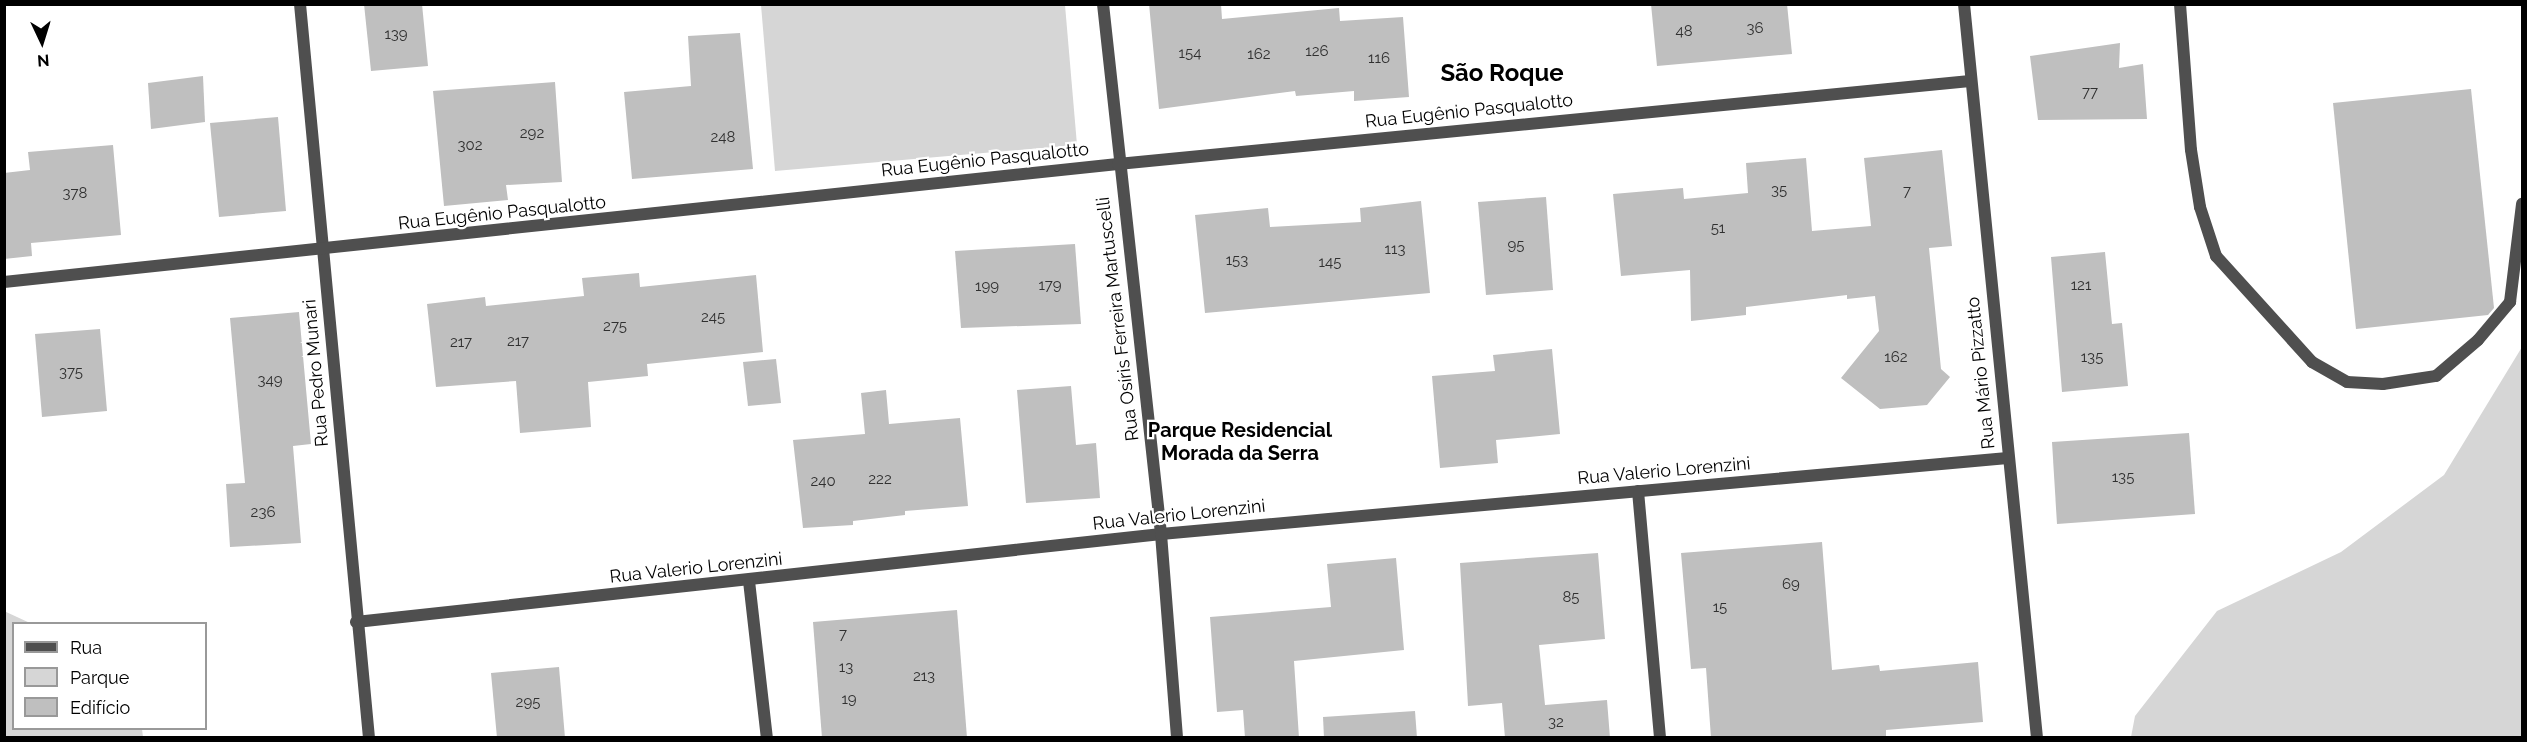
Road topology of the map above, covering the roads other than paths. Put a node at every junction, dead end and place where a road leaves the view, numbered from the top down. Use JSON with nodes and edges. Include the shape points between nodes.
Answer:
{"nodes":[{"id":1,"x":300,"y":4,"type":"edge"},
{"id":2,"x":1103,"y":4,"type":"edge"},
{"id":3,"x":1964,"y":4,"type":"edge"},
{"id":4,"x":2180,"y":4,"type":"edge"},
{"id":5,"x":1970,"y":81,"type":"junction"},
{"id":6,"x":1118,"y":164,"type":"junction"},
{"id":7,"x":2523,"y":204,"type":"edge"},
{"id":8,"x":323,"y":250,"type":"junction"},
{"id":9,"x":4,"y":282,"type":"edge"},
{"id":10,"x":2008,"y":458,"type":"junction"},
{"id":11,"x":1638,"y":491,"type":"junction"},
{"id":12,"x":1161,"y":534,"type":"junction"},
{"id":13,"x":749,"y":581,"type":"junction"},
{"id":14,"x":356,"y":622,"type":"junction"},
{"id":15,"x":369,"y":738,"type":"edge"},
{"id":16,"x":766,"y":738,"type":"edge"},
{"id":17,"x":1177,"y":738,"type":"edge"},
{"id":18,"x":1660,"y":738,"type":"edge"},
{"id":19,"x":2037,"y":738,"type":"edge"}],
"edges":[{"from":1,"to":8,"type":"street","name":"Rua Pedro Munari"},
{"from":2,"to":6,"type":"street","name":"Rua Osíris Ferreira Martuscelli"},
{"from":3,"to":5,"type":"street","name":"Rua Mário Pizzatto"},
{"from":4,"to":7,"type":"street","via":[[2191,150],[2200,207],[2216,256],[2312,362],[2347,382],[2383,384],[2436,376],[2478,340],[2510,302]]},
{"from":5,"to":6,"type":"street","name":"Rua Eugênio Pasqualotto"},
{"from":5,"to":10,"type":"street","name":"Rua Mário Pizzatto"},
{"from":6,"to":8,"type":"street","name":"Rua Eugênio Pasqualotto"},
{"from":6,"to":12,"type":"street","name":"Rua Osíris Ferreira Martuscelli"},
{"from":8,"to":9,"type":"street","name":"Rua Eugênio Pasqualotto"},
{"from":8,"to":14,"type":"street","name":"Rua Pedro Munari"},
{"from":10,"to":11,"type":"street","name":"Rua Valerio Lorenzini"},
{"from":10,"to":19,"type":"street","name":"Rua Mário Pizzatto"},
{"from":11,"to":12,"type":"street","name":"Rua Valerio Lorenzini"},
{"from":11,"to":18,"type":"street"},
{"from":12,"to":13,"type":"street","name":"Rua Valerio Lorenzini"},
{"from":12,"to":17,"type":"street","name":"Rua Osíris Ferreira Martuscelli"},
{"from":13,"to":14,"type":"street","name":"Rua Valerio Lorenzini"},
{"from":13,"to":16,"type":"street"},
{"from":14,"to":15,"type":"street","name":"Rua Pedro Munari"}]}
